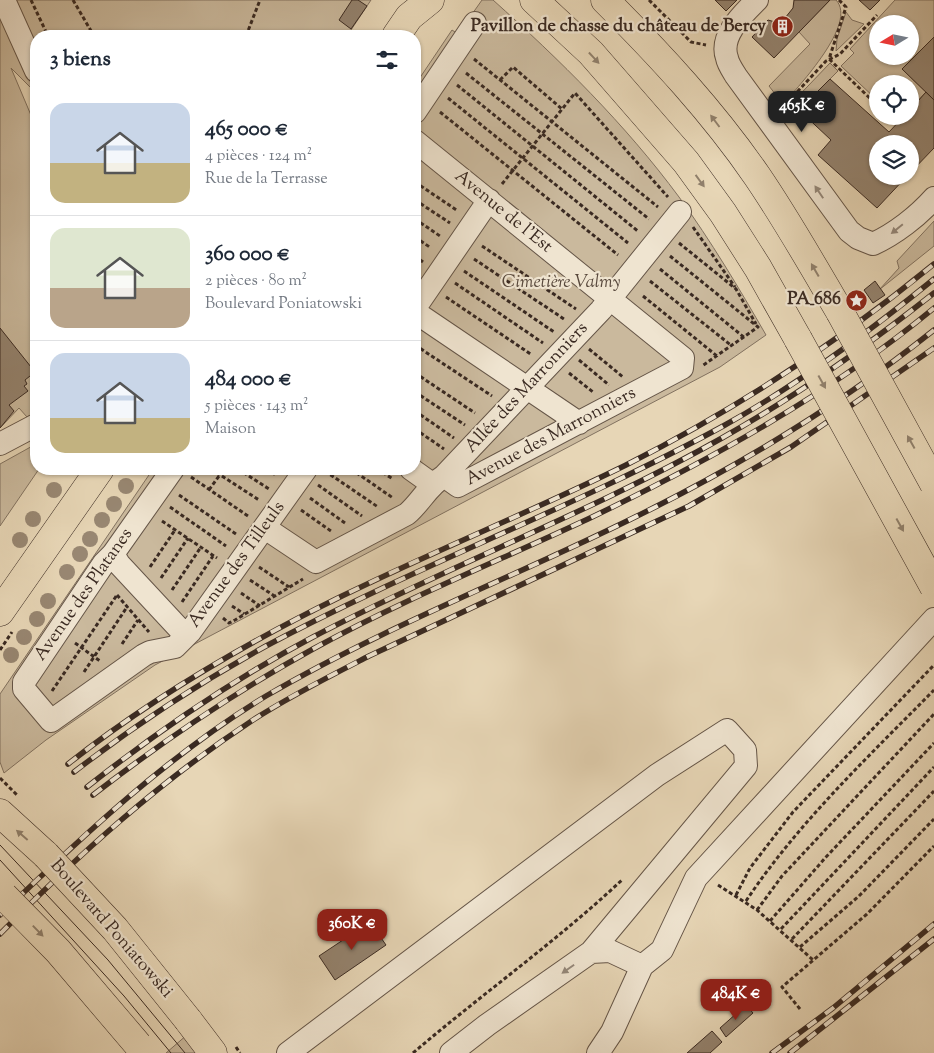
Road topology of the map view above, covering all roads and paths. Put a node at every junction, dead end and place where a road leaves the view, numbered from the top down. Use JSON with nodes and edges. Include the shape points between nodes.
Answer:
{"nodes":[{"id":1,"x":4,"y":0,"type":"edge"},
{"id":2,"x":31,"y":0,"type":"edge"},
{"id":3,"x":73,"y":0,"type":"edge"},
{"id":4,"x":260,"y":0,"type":"edge"},
{"id":5,"x":430,"y":0,"type":"edge"},
{"id":6,"x":534,"y":0,"type":"edge"},
{"id":7,"x":605,"y":0,"type":"edge"},
{"id":8,"x":650,"y":0,"type":"edge"},
{"id":9,"x":757,"y":0,"type":"edge"},
{"id":10,"x":839,"y":0,"type":"edge"},
{"id":11,"x":406,"y":18,"type":"edge"},
{"id":12,"x":475,"y":23,"type":"dead end"},
{"id":13,"x":869,"y":23,"type":"edge"},
{"id":14,"x":45,"y":30,"type":"edge"},
{"id":15,"x":90,"y":30,"type":"edge"},
{"id":16,"x":248,"y":30,"type":"edge"},
{"id":17,"x":718,"y":46,"type":"junction"},
{"id":18,"x":30,"y":57,"type":"edge"},
{"id":19,"x":829,"y":59,"type":"junction"},
{"id":20,"x":437,"y":79,"type":"edge"},
{"id":21,"x":500,"y":80,"type":"junction"},
{"id":22,"x":869,"y":97,"type":"edge"},
{"id":23,"x":784,"y":106,"type":"dead end"},
{"id":24,"x":562,"y":110,"type":"junction"},
{"id":25,"x":552,"y":122,"type":"junction"},
{"id":26,"x":542,"y":134,"type":"junction"},
{"id":27,"x":421,"y":146,"type":"edge"},
{"id":28,"x":532,"y":146,"type":"junction"},
{"id":29,"x":523,"y":158,"type":"junction"},
{"id":30,"x":513,"y":171,"type":"junction"},
{"id":31,"x":421,"y":186,"type":"edge"},
{"id":32,"x":934,"y":198,"type":"edge"},
{"id":33,"x":489,"y":200,"type":"junction"},
{"id":34,"x":421,"y":204,"type":"edge"},
{"id":35,"x":460,"y":212,"type":"dead end"},
{"id":36,"x":421,"y":223,"type":"edge"},
{"id":37,"x":452,"y":225,"type":"dead end"},
{"id":38,"x":443,"y":238,"type":"dead end"},
{"id":39,"x":659,"y":239,"type":"junction"},
{"id":40,"x":421,"y":241,"type":"edge"},
{"id":41,"x":477,"y":242,"type":"dead end"},
{"id":42,"x":435,"y":250,"type":"dead end"},
{"id":43,"x":468,"y":256,"type":"dead end"},
{"id":44,"x":460,"y":268,"type":"dead end"},
{"id":45,"x":451,"y":281,"type":"dead end"},
{"id":46,"x":736,"y":289,"type":"junction"},
{"id":47,"x":442,"y":294,"type":"dead end"},
{"id":48,"x":421,"y":299,"type":"edge"},
{"id":49,"x":610,"y":299,"type":"junction"},
{"id":50,"x":579,"y":311,"type":"dead end"},
{"id":51,"x":421,"y":316,"type":"edge"},
{"id":52,"x":569,"y":323,"type":"dead end"},
{"id":53,"x":758,"y":327,"type":"junction"},
{"id":54,"x":745,"y":338,"type":"junction"},
{"id":55,"x":592,"y":341,"type":"dead end"},
{"id":56,"x":732,"y":346,"type":"junction"},
{"id":57,"x":421,"y":349,"type":"edge"},
{"id":58,"x":559,"y":350,"type":"junction"},
{"id":59,"x":537,"y":358,"type":"dead end"},
{"id":60,"x":683,"y":363,"type":"junction"},
{"id":61,"x":421,"y":377,"type":"edge"},
{"id":62,"x":628,"y":381,"type":"dead end"},
{"id":63,"x":528,"y":388,"type":"junction"},
{"id":64,"x":613,"y":388,"type":"dead end"},
{"id":65,"x":421,"y":396,"type":"edge"},
{"id":66,"x":598,"y":396,"type":"dead end"},
{"id":67,"x":497,"y":399,"type":"dead end"},
{"id":68,"x":421,"y":415,"type":"edge"},
{"id":69,"x":480,"y":417,"type":"dead end"},
{"id":70,"x":579,"y":423,"type":"junction"},
{"id":71,"x":30,"y":427,"type":"edge"},
{"id":72,"x":470,"y":429,"type":"dead end"},
{"id":73,"x":421,"y":433,"type":"edge"},
{"id":74,"x":458,"y":441,"type":"dead end"},
{"id":75,"x":0,"y":444,"type":"edge"},
{"id":76,"x":448,"y":452,"type":"dead end"},
{"id":77,"x":421,"y":473,"type":"edge"},
{"id":78,"x":96,"y":475,"type":"edge"},
{"id":79,"x":177,"y":475,"type":"edge"},
{"id":80,"x":186,"y":475,"type":"edge"},
{"id":81,"x":219,"y":475,"type":"edge"},
{"id":82,"x":221,"y":475,"type":"edge"},
{"id":83,"x":247,"y":475,"type":"edge"},
{"id":84,"x":275,"y":475,"type":"edge"},
{"id":85,"x":310,"y":475,"type":"edge"},
{"id":86,"x":331,"y":475,"type":"edge"},
{"id":87,"x":359,"y":475,"type":"edge"},
{"id":88,"x":280,"y":478,"type":"dead end"},
{"id":89,"x":438,"y":480,"type":"junction"},
{"id":90,"x":934,"y":484,"type":"edge"},
{"id":91,"x":210,"y":490,"type":"junction"},
{"id":92,"x":174,"y":491,"type":"dead end"},
{"id":93,"x":272,"y":491,"type":"dead end"},
{"id":94,"x":305,"y":494,"type":"dead end"},
{"id":95,"x":399,"y":503,"type":"dead end"},
{"id":96,"x":165,"y":504,"type":"dead end"},
{"id":97,"x":264,"y":504,"type":"dead end"},
{"id":98,"x":296,"y":507,"type":"dead end"},
{"id":99,"x":384,"y":511,"type":"dead end"},
{"id":100,"x":156,"y":517,"type":"dead end"},
{"id":101,"x":368,"y":519,"type":"dead end"},
{"id":102,"x":265,"y":528,"type":"junction"},
{"id":103,"x":352,"y":528,"type":"dead end"},
{"id":104,"x":175,"y":530,"type":"junction"},
{"id":105,"x":337,"y":535,"type":"dead end"},
{"id":106,"x":240,"y":537,"type":"dead end"},
{"id":107,"x":188,"y":538,"type":"junction"},
{"id":108,"x":201,"y":547,"type":"junction"},
{"id":109,"x":231,"y":550,"type":"dead end"},
{"id":110,"x":214,"y":556,"type":"junction"},
{"id":111,"x":106,"y":562,"type":"junction"},
{"id":112,"x":222,"y":562,"type":"dead end"},
{"id":113,"x":316,"y":562,"type":"junction"},
{"id":114,"x":256,"y":565,"type":"dead end"},
{"id":115,"x":146,"y":571,"type":"dead end"},
{"id":116,"x":248,"y":578,"type":"dead end"},
{"id":117,"x":157,"y":583,"type":"dead end"},
{"id":118,"x":289,"y":587,"type":"junction"},
{"id":119,"x":934,"y":587,"type":"edge"},
{"id":120,"x":238,"y":591,"type":"dead end"},
{"id":121,"x":117,"y":595,"type":"junction"},
{"id":122,"x":168,"y":595,"type":"dead end"},
{"id":123,"x":276,"y":597,"type":"junction"},
{"id":124,"x":229,"y":604,"type":"dead end"},
{"id":125,"x":260,"y":606,"type":"junction"},
{"id":126,"x":127,"y":607,"type":"junction"},
{"id":127,"x":179,"y":607,"type":"dead end"},
{"id":128,"x":0,"y":612,"type":"edge"},
{"id":129,"x":244,"y":614,"type":"junction"},
{"id":130,"x":221,"y":616,"type":"dead end"},
{"id":131,"x":934,"y":619,"type":"edge"},
{"id":132,"x":58,"y":631,"type":"junction"},
{"id":133,"x":186,"y":636,"type":"junction"},
{"id":134,"x":81,"y":647,"type":"junction"},
{"id":135,"x":164,"y":649,"type":"junction"},
{"id":136,"x":94,"y":656,"type":"junction"},
{"id":137,"x":934,"y":665,"type":"edge"},
{"id":138,"x":118,"y":673,"type":"junction"},
{"id":139,"x":80,"y":677,"type":"dead end"},
{"id":140,"x":934,"y":690,"type":"edge"},
{"id":141,"x":934,"y":714,"type":"edge"},
{"id":142,"x":45,"y":715,"type":"junction"},
{"id":143,"x":934,"y":743,"type":"edge"},
{"id":144,"x":934,"y":767,"type":"edge"},
{"id":145,"x":934,"y":791,"type":"edge"},
{"id":146,"x":0,"y":813,"type":"edge"},
{"id":147,"x":934,"y":818,"type":"edge"},
{"id":148,"x":934,"y":846,"type":"edge"},
{"id":149,"x":624,"y":877,"type":"dead end"},
{"id":150,"x":711,"y":882,"type":"dead end"},
{"id":151,"x":2,"y":894,"type":"edge"},
{"id":152,"x":736,"y":895,"type":"junction"},
{"id":153,"x":746,"y":901,"type":"junction"},
{"id":154,"x":757,"y":910,"type":"junction"},
{"id":155,"x":770,"y":921,"type":"junction"},
{"id":156,"x":781,"y":929,"type":"junction"},
{"id":157,"x":792,"y":939,"type":"junction"},
{"id":158,"x":800,"y":947,"type":"junction"},
{"id":159,"x":591,"y":952,"type":"junction"},
{"id":160,"x":813,"y":960,"type":"junction"},
{"id":161,"x":642,"y":966,"type":"junction"},
{"id":162,"x":800,"y":1009,"type":"dead end"},
{"id":163,"x":141,"y":1049,"type":"edge"},
{"id":164,"x":214,"y":1053,"type":"edge"},
{"id":165,"x":288,"y":1053,"type":"edge"},
{"id":166,"x":413,"y":1053,"type":"edge"},
{"id":167,"x":451,"y":1053,"type":"edge"},
{"id":168,"x":598,"y":1053,"type":"edge"}],
"edges":[{"from":1,"to":18,"type":"street"},
{"from":2,"to":14,"type":"path"},
{"from":3,"to":15,"type":"path"},
{"from":4,"to":16,"type":"path"},
{"from":5,"to":11,"type":"main road"},
{"from":6,"to":119,"type":"main road","one_way":true,"bridge":true,"via":[[638,105],[723,213],[758,268]]},
{"from":90,"to":7,"type":"main road","one_way":true,"bridge":true,"via":[[798,238],[756,175],[708,112]]},
{"from":8,"to":17,"type":"path","via":[[692,42]]},
{"from":9,"to":17,"type":"street","via":[[735,22]]},
{"from":10,"to":19,"type":"path","via":[[846,7]]},
{"from":12,"to":20,"type":"street"},
{"from":13,"to":19,"type":"path","via":[[840,54]]},
{"from":32,"to":17,"type":"street","one_way":true,"via":[[921,213],[886,238],[873,244],[858,238],[849,231],[736,76]]},
{"from":19,"to":22,"type":"path"},
{"from":19,"to":23,"type":"path"},
{"from":20,"to":21,"type":"path"},
{"from":20,"to":26,"type":"path"},
{"from":20,"to":28,"type":"path"},
{"from":20,"to":29,"type":"path"},
{"from":20,"to":30,"type":"path"},
{"from":21,"to":24,"type":"path","via":[[513,67]]},
{"from":21,"to":25,"type":"path"},
{"from":24,"to":25,"type":"path"},
{"from":24,"to":39,"type":"path","via":[[576,93]]},
{"from":25,"to":26,"type":"path"},
{"from":25,"to":39,"type":"path"},
{"from":26,"to":28,"type":"path"},
{"from":26,"to":39,"type":"path"},
{"from":27,"to":33,"type":"street","name":"Avenue de l'Est"},
{"from":28,"to":29,"type":"path"},
{"from":28,"to":39,"type":"path"},
{"from":29,"to":30,"type":"path"},
{"from":29,"to":39,"type":"path"},
{"from":30,"to":33,"type":"path"},
{"from":30,"to":39,"type":"path"},
{"from":31,"to":35,"type":"path"},
{"from":33,"to":48,"type":"street"},
{"from":33,"to":49,"type":"street","name":"Avenue de l'Est"},
{"from":34,"to":37,"type":"path"},
{"from":36,"to":38,"type":"path"},
{"from":39,"to":46,"type":"path"},
{"from":39,"to":46,"type":"path","via":[[705,242]]},
{"from":39,"to":49,"type":"street","name":"Allée des Marronniers"},
{"from":39,"to":53,"type":"path"},
{"from":39,"to":54,"type":"path"},
{"from":39,"to":56,"type":"path"},
{"from":40,"to":42,"type":"path"},
{"from":41,"to":50,"type":"path"},
{"from":43,"to":52,"type":"path"},
{"from":44,"to":58,"type":"path"},
{"from":45,"to":58,"type":"path"},
{"from":46,"to":53,"type":"path"},
{"from":47,"to":59,"type":"path"},
{"from":49,"to":58,"type":"street","name":"Allée des Marronniers"},
{"from":49,"to":60,"type":"street","name":"Avenue de l'Est"},
{"from":51,"to":63,"type":"street"},
{"from":53,"to":54,"type":"path"},
{"from":54,"to":56,"type":"path"},
{"from":55,"to":62,"type":"path","via":[[587,347]]},
{"from":56,"to":60,"type":"path","via":[[700,367]]},
{"from":57,"to":67,"type":"path"},
{"from":58,"to":63,"type":"street","name":"Allée des Marronniers"},
{"from":58,"to":64,"type":"path"},
{"from":58,"to":66,"type":"path"},
{"from":60,"to":70,"type":"street","name":"Avenue des Marronniers"},
{"from":61,"to":69,"type":"path"},
{"from":63,"to":70,"type":"street"},
{"from":63,"to":89,"type":"street","name":"Allée des Marronniers"},
{"from":65,"to":72,"type":"path"},
{"from":68,"to":74,"type":"path"},
{"from":70,"to":89,"type":"street","name":"Avenue des Marronniers","via":[[458,486]]},
{"from":71,"to":75,"type":"street"},
{"from":73,"to":76,"type":"path"},
{"from":77,"to":89,"type":"street"},
{"from":78,"to":128,"type":"main road"},
{"from":79,"to":111,"type":"street","name":"Avenue des Platanes"},
{"from":80,"to":91,"type":"path"},
{"from":81,"to":91,"type":"path"},
{"from":82,"to":97,"type":"path"},
{"from":83,"to":93,"type":"path"},
{"from":84,"to":88,"type":"path"},
{"from":85,"to":101,"type":"path"},
{"from":85,"to":102,"type":"street","name":"Avenue des Tilleuls"},
{"from":86,"to":99,"type":"path"},
{"from":87,"to":95,"type":"path"},
{"from":89,"to":113,"type":"street","via":[[407,514]]},
{"from":91,"to":102,"type":"path"},
{"from":92,"to":106,"type":"path"},
{"from":94,"to":103,"type":"path"},
{"from":96,"to":109,"type":"path"},
{"from":98,"to":105,"type":"path"},
{"from":100,"to":104,"type":"path"},
{"from":102,"to":113,"type":"street"},
{"from":102,"to":133,"type":"street","name":"Avenue des Tilleuls"},
{"from":104,"to":107,"type":"path"},
{"from":104,"to":115,"type":"path"},
{"from":107,"to":108,"type":"path"},
{"from":107,"to":117,"type":"path"},
{"from":108,"to":110,"type":"path"},
{"from":108,"to":122,"type":"path"},
{"from":110,"to":112,"type":"path"},
{"from":110,"to":127,"type":"path"},
{"from":111,"to":121,"type":"path","via":[[103,580]]},
{"from":111,"to":132,"type":"street","name":"Avenue des Platanes"},
{"from":111,"to":133,"type":"street","via":[[119,564]]},
{"from":113,"to":118,"type":"path","via":[[304,579]]},
{"from":114,"to":118,"type":"path"},
{"from":116,"to":123,"type":"path"},
{"from":118,"to":123,"type":"path"},
{"from":120,"to":125,"type":"path"},
{"from":121,"to":126,"type":"path"},
{"from":121,"to":134,"type":"path"},
{"from":123,"to":125,"type":"path"},
{"from":124,"to":129,"type":"path"},
{"from":125,"to":129,"type":"path"},
{"from":126,"to":135,"type":"path"},
{"from":126,"to":136,"type":"path"},
{"from":129,"to":130,"type":"path","via":[[229,623]]},
{"from":131,"to":161,"type":"street","via":[[696,878],[662,950]]},
{"from":132,"to":134,"type":"path"},
{"from":132,"to":142,"type":"street","name":"Avenue des Platanes","via":[[24,682],[24,689]]},
{"from":133,"to":135,"type":"street","via":[[175,646]]},
{"from":134,"to":136,"type":"path"},
{"from":134,"to":142,"type":"path"},
{"from":135,"to":138,"type":"street","via":[[150,652]]},
{"from":136,"to":138,"type":"path"},
{"from":136,"to":139,"type":"path"},
{"from":137,"to":152,"type":"path","via":[[793,812],[750,868]]},
{"from":138,"to":142,"type":"street"},
{"from":140,"to":153,"type":"path","via":[[802,828]]},
{"from":141,"to":154,"type":"path","via":[[782,876]]},
{"from":143,"to":155,"type":"path","via":[[814,869]]},
{"from":144,"to":156,"type":"path"},
{"from":145,"to":157,"type":"path"},
{"from":164,"to":146,"type":"main road","name":"Boulevard Poniatowski","one_way":true,"bridge":true,"via":[[115,929],[46,855]]},
{"from":147,"to":158,"type":"path","via":[[859,896]]},
{"from":148,"to":160,"type":"path","via":[[868,914]]},
{"from":149,"to":166,"type":"path","via":[[574,925],[475,1000]]},
{"from":150,"to":152,"type":"path"},
{"from":151,"to":163,"type":"main road","one_way":true,"bridge":true,"via":[[58,951]]},
{"from":152,"to":153,"type":"path"},
{"from":153,"to":154,"type":"path"},
{"from":154,"to":155,"type":"path"},
{"from":155,"to":156,"type":"path"},
{"from":156,"to":157,"type":"path"},
{"from":157,"to":158,"type":"path"},
{"from":158,"to":160,"type":"path"},
{"from":159,"to":161,"type":"street","via":[[610,951]]},
{"from":159,"to":165,"type":"street","via":[[746,766],[745,750],[727,730],[657,775]]},
{"from":159,"to":167,"type":"street","one_way":true},
{"from":160,"to":162,"type":"path","via":[[782,987]]},
{"from":161,"to":168,"type":"street","via":[[612,1032]]}]}
